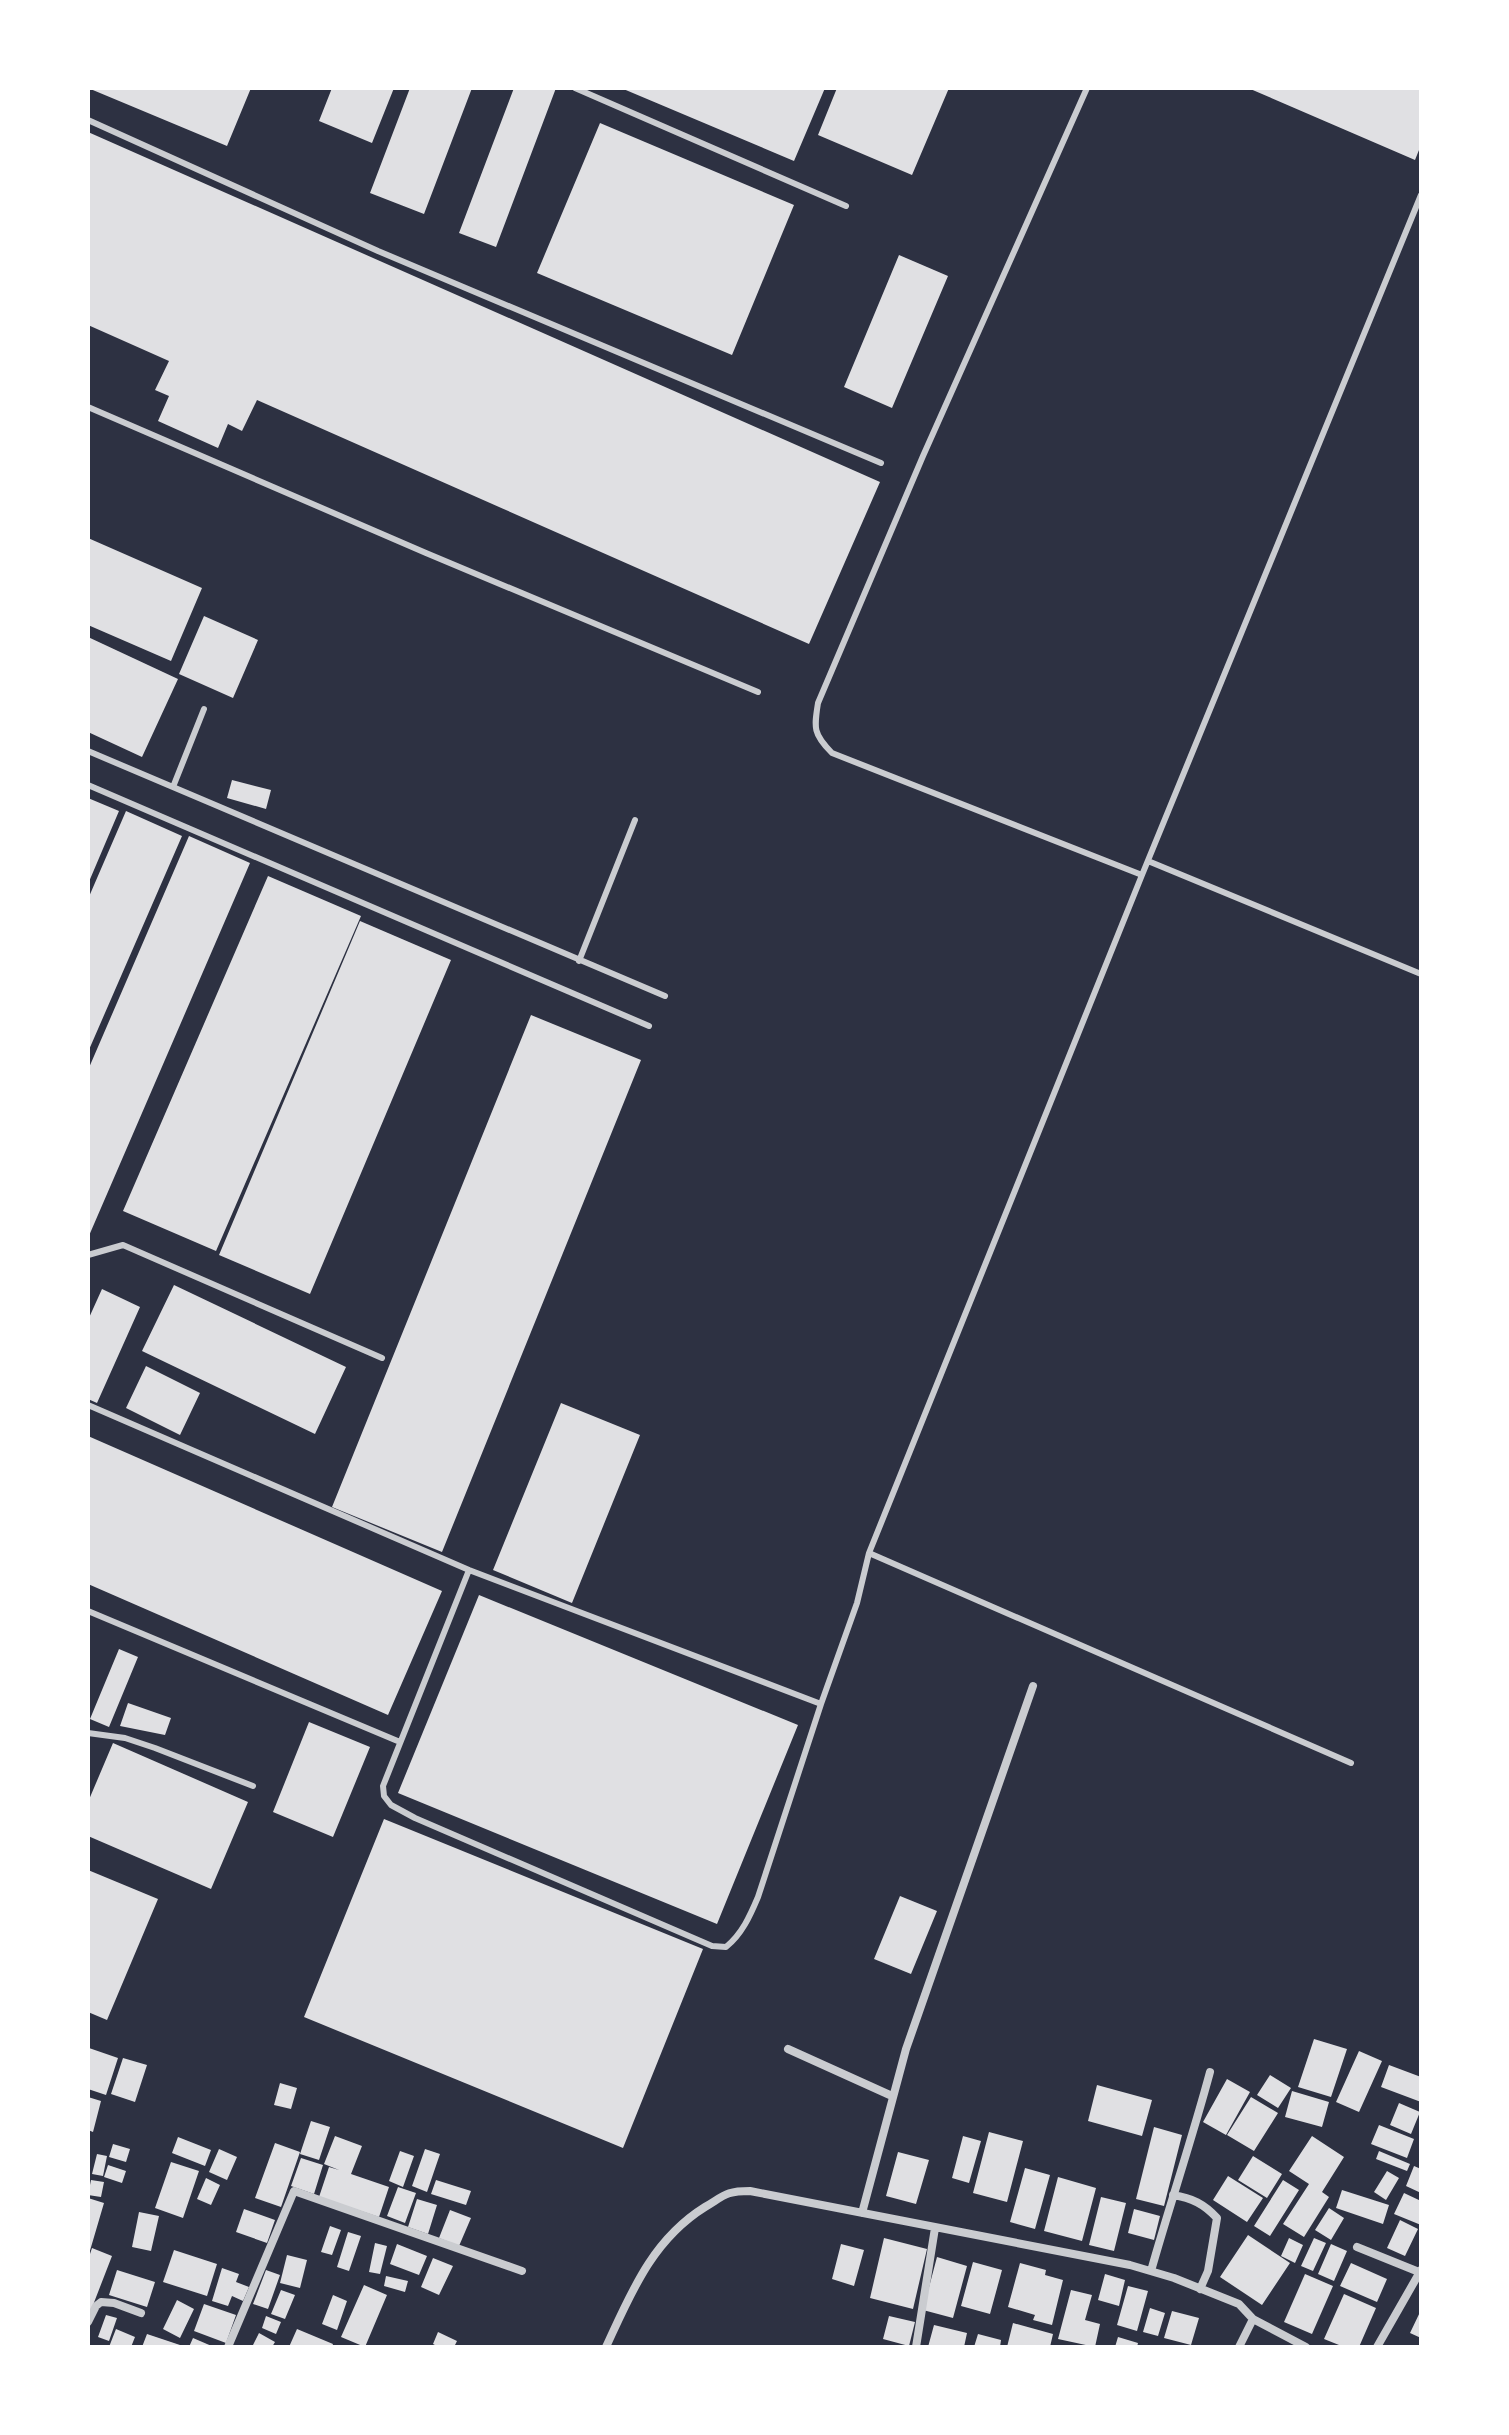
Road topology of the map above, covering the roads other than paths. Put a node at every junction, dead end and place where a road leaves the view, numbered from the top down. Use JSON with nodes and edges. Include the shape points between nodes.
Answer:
{"nodes":[{"id":1,"x":575,"y":88,"type":"edge"},
{"id":2,"x":1087,"y":88,"type":"edge"},
{"id":3,"x":88,"y":120,"type":"edge"},
{"id":4,"x":1421,"y":195,"type":"edge"},
{"id":5,"x":846,"y":206,"type":"dead end"},
{"id":6,"x":88,"y":407,"type":"edge"},
{"id":7,"x":881,"y":463,"type":"dead end"},
{"id":8,"x":758,"y":692,"type":"dead end"},
{"id":9,"x":204,"y":709,"type":"dead end"},
{"id":10,"x":88,"y":751,"type":"edge"},
{"id":11,"x":88,"y":785,"type":"edge"},
{"id":12,"x":173,"y":787,"type":"junction"},
{"id":13,"x":635,"y":820,"type":"dead end"},
{"id":14,"x":1148,"y":861,"type":"junction"},
{"id":15,"x":1142,"y":875,"type":"junction"},
{"id":16,"x":579,"y":961,"type":"junction"},
{"id":17,"x":1421,"y":974,"type":"edge"},
{"id":18,"x":665,"y":996,"type":"dead end"},
{"id":19,"x":649,"y":1026,"type":"dead end"},
{"id":20,"x":88,"y":1255,"type":"edge"},
{"id":21,"x":382,"y":1358,"type":"dead end"},
{"id":22,"x":88,"y":1405,"type":"edge"},
{"id":23,"x":869,"y":1553,"type":"junction"},
{"id":24,"x":469,"y":1570,"type":"junction"},
{"id":25,"x":88,"y":1611,"type":"edge"},
{"id":26,"x":1033,"y":1686,"type":"dead end"},
{"id":27,"x":821,"y":1704,"type":"junction"},
{"id":28,"x":88,"y":1733,"type":"edge"},
{"id":29,"x":400,"y":1742,"type":"junction"},
{"id":30,"x":1351,"y":1763,"type":"dead end"},
{"id":31,"x":253,"y":1786,"type":"dead end"},
{"id":32,"x":788,"y":2049,"type":"dead end"},
{"id":33,"x":1210,"y":2072,"type":"dead end"},
{"id":34,"x":892,"y":2096,"type":"junction"},
{"id":35,"x":1173,"y":2195,"type":"junction"},
{"id":36,"x":862,"y":2213,"type":"junction"},
{"id":37,"x":935,"y":2228,"type":"junction"},
{"id":38,"x":1357,"y":2247,"type":"dead end"},
{"id":39,"x":522,"y":2271,"type":"dead end"},
{"id":40,"x":1151,"y":2271,"type":"junction"},
{"id":41,"x":1420,"y":2271,"type":"edge"},
{"id":42,"x":1200,"y":2289,"type":"junction"},
{"id":43,"x":141,"y":2313,"type":"dead end"},
{"id":44,"x":1253,"y":2319,"type":"junction"},
{"id":45,"x":88,"y":2322,"type":"edge"},
{"id":46,"x":228,"y":2347,"type":"edge"},
{"id":47,"x":606,"y":2347,"type":"edge"},
{"id":48,"x":916,"y":2347,"type":"edge"},
{"id":49,"x":1239,"y":2347,"type":"edge"},
{"id":50,"x":1306,"y":2347,"type":"edge"},
{"id":51,"x":1377,"y":2347,"type":"edge"}],
"edges":[{"from":1,"to":5,"type":"lane"},
{"from":2,"to":15,"type":"lane","via":[[923,456],[818,703],[815,727],[832,753]]},
{"from":3,"to":7,"type":"lane","via":[[378,251]]},
{"from":4,"to":14,"type":"lane"},
{"from":6,"to":8,"type":"lane"},
{"from":9,"to":12,"type":"lane"},
{"from":10,"to":12,"type":"lane"},
{"from":11,"to":19,"type":"lane"},
{"from":12,"to":16,"type":"lane"},
{"from":13,"to":16,"type":"lane"},
{"from":14,"to":15,"type":"lane"},
{"from":14,"to":17,"type":"lane"},
{"from":15,"to":23,"type":"lane"},
{"from":16,"to":18,"type":"lane"},
{"from":20,"to":21,"type":"lane","via":[[123,1245]]},
{"from":22,"to":24,"type":"lane"},
{"from":23,"to":27,"type":"lane"},
{"from":23,"to":30,"type":"lane"},
{"from":24,"to":27,"type":"lane"},
{"from":24,"to":29,"type":"lane"},
{"from":25,"to":29,"type":"lane"},
{"from":26,"to":34,"type":"street"},
{"from":27,"to":29,"type":"lane","via":[[758,1897],[726,1947],[712,1946],[391,1805],[383,1786]]},
{"from":28,"to":31,"type":"lane","via":[[125,1738]]},
{"from":32,"to":34,"type":"street"},
{"from":33,"to":35,"type":"street"},
{"from":34,"to":36,"type":"street"},
{"from":35,"to":40,"type":"street"},
{"from":35,"to":42,"type":"street","via":[[1205,2206],[1217,2218]]},
{"from":36,"to":37,"type":"street"},
{"from":36,"to":47,"type":"street","via":[[731,2191],[664,2240]]},
{"from":37,"to":40,"type":"street"},
{"from":37,"to":48,"type":"street"},
{"from":38,"to":41,"type":"street"},
{"from":39,"to":46,"type":"street","via":[[294,2191]]},
{"from":40,"to":42,"type":"street"},
{"from":41,"to":51,"type":"street"},
{"from":42,"to":44,"type":"street","via":[[1239,2304]]},
{"from":43,"to":45,"type":"street","via":[[101,2302]]},
{"from":44,"to":49,"type":"street"},
{"from":44,"to":50,"type":"street"}]}
